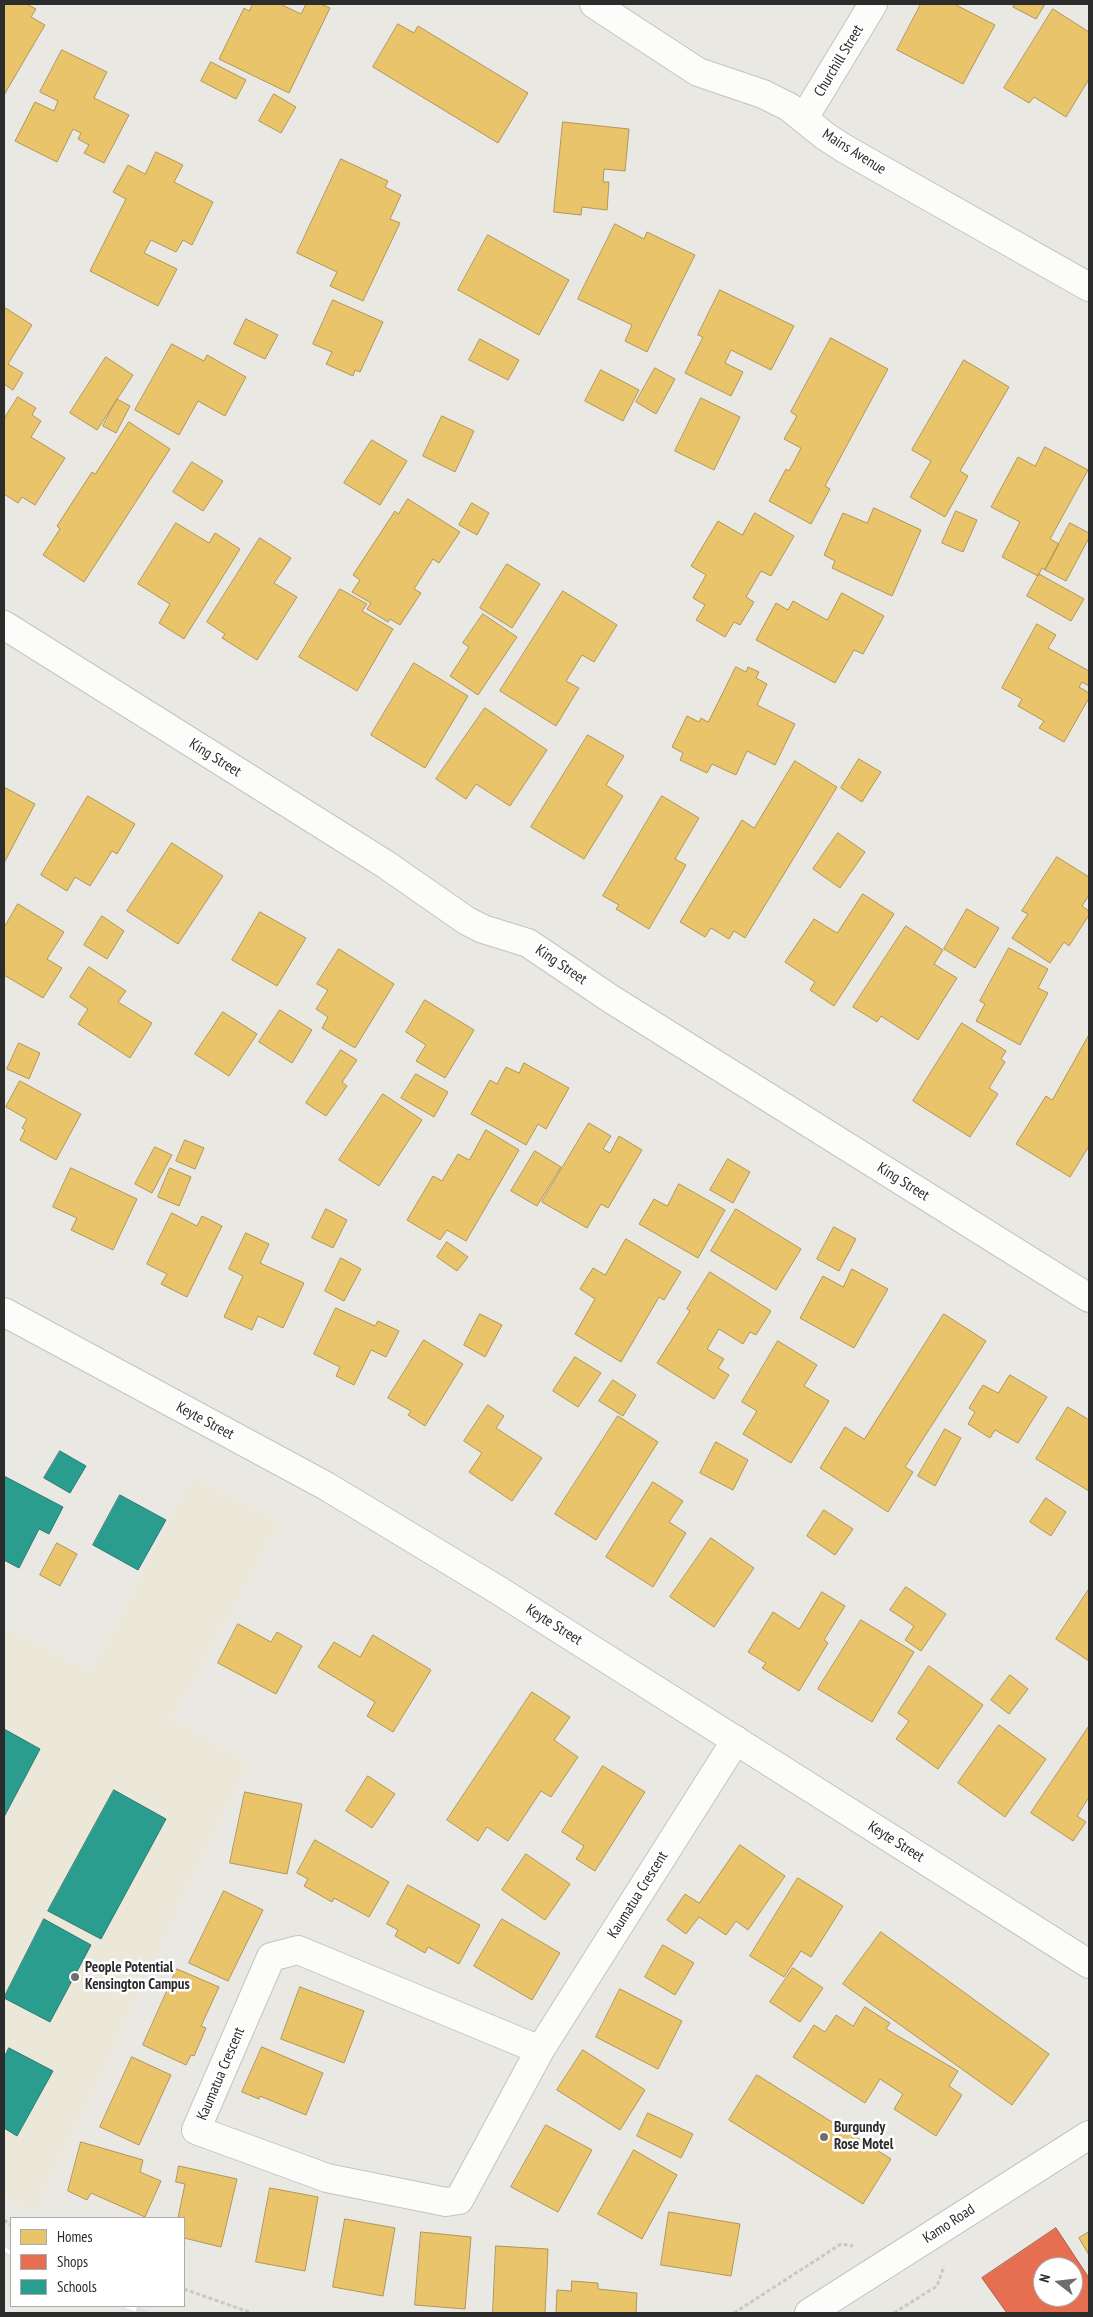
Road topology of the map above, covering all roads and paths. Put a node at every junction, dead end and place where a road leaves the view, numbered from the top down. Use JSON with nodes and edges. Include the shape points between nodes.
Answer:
{"nodes":[{"id":1,"x":594,"y":4,"type":"edge"},
{"id":2,"x":873,"y":4,"type":"edge"},
{"id":3,"x":804,"y":118,"type":"junction"},
{"id":4,"x":1089,"y":287,"type":"edge"},
{"id":5,"x":4,"y":625,"type":"edge"},
{"id":6,"x":1089,"y":1298,"type":"edge"},
{"id":7,"x":4,"y":1312,"type":"edge"},
{"id":8,"x":736,"y":1740,"type":"junction"},
{"id":9,"x":1089,"y":1964,"type":"edge"},
{"id":10,"x":540,"y":2050,"type":"junction"},
{"id":11,"x":1089,"y":2135,"type":"edge"},
{"id":12,"x":853,"y":2246,"type":"dead end"},
{"id":13,"x":943,"y":2268,"type":"dead end"},
{"id":14,"x":185,"y":2289,"type":"edge"},
{"id":15,"x":252,"y":2313,"type":"edge"},
{"id":16,"x":734,"y":2313,"type":"edge"},
{"id":17,"x":809,"y":2313,"type":"edge"},
{"id":18,"x":894,"y":2313,"type":"edge"}],
"edges":[{"from":1,"to":3,"type":"street","name":"Mains Avenue","via":[[698,72],[763,94]]},
{"from":2,"to":3,"type":"street","name":"Churchill Street"},
{"from":3,"to":4,"type":"street","name":"Mains Avenue","via":[[845,150]]},
{"from":5,"to":6,"type":"street","name":"King Street","via":[[385,864],[467,921],[544,952],[611,1000]]},
{"from":7,"to":8,"type":"street","name":"Keyte Street","via":[[326,1486]]},
{"from":8,"to":9,"type":"street","name":"Keyte Street"},
{"from":8,"to":10,"type":"street","name":"Kaumatua Crescent"},
{"from":10,"to":10,"type":"street","name":"Kaumatua Crescent","via":[[298,1950],[271,1957],[196,2130],[327,2178],[446,2202],[459,2200]]},
{"from":11,"to":17,"type":"street","name":"Kamo Road"},
{"from":12,"to":16,"type":"path","via":[[841,2244]]},
{"from":13,"to":18,"type":"path","via":[[938,2286]]},
{"from":14,"to":15,"type":"path"}]}
